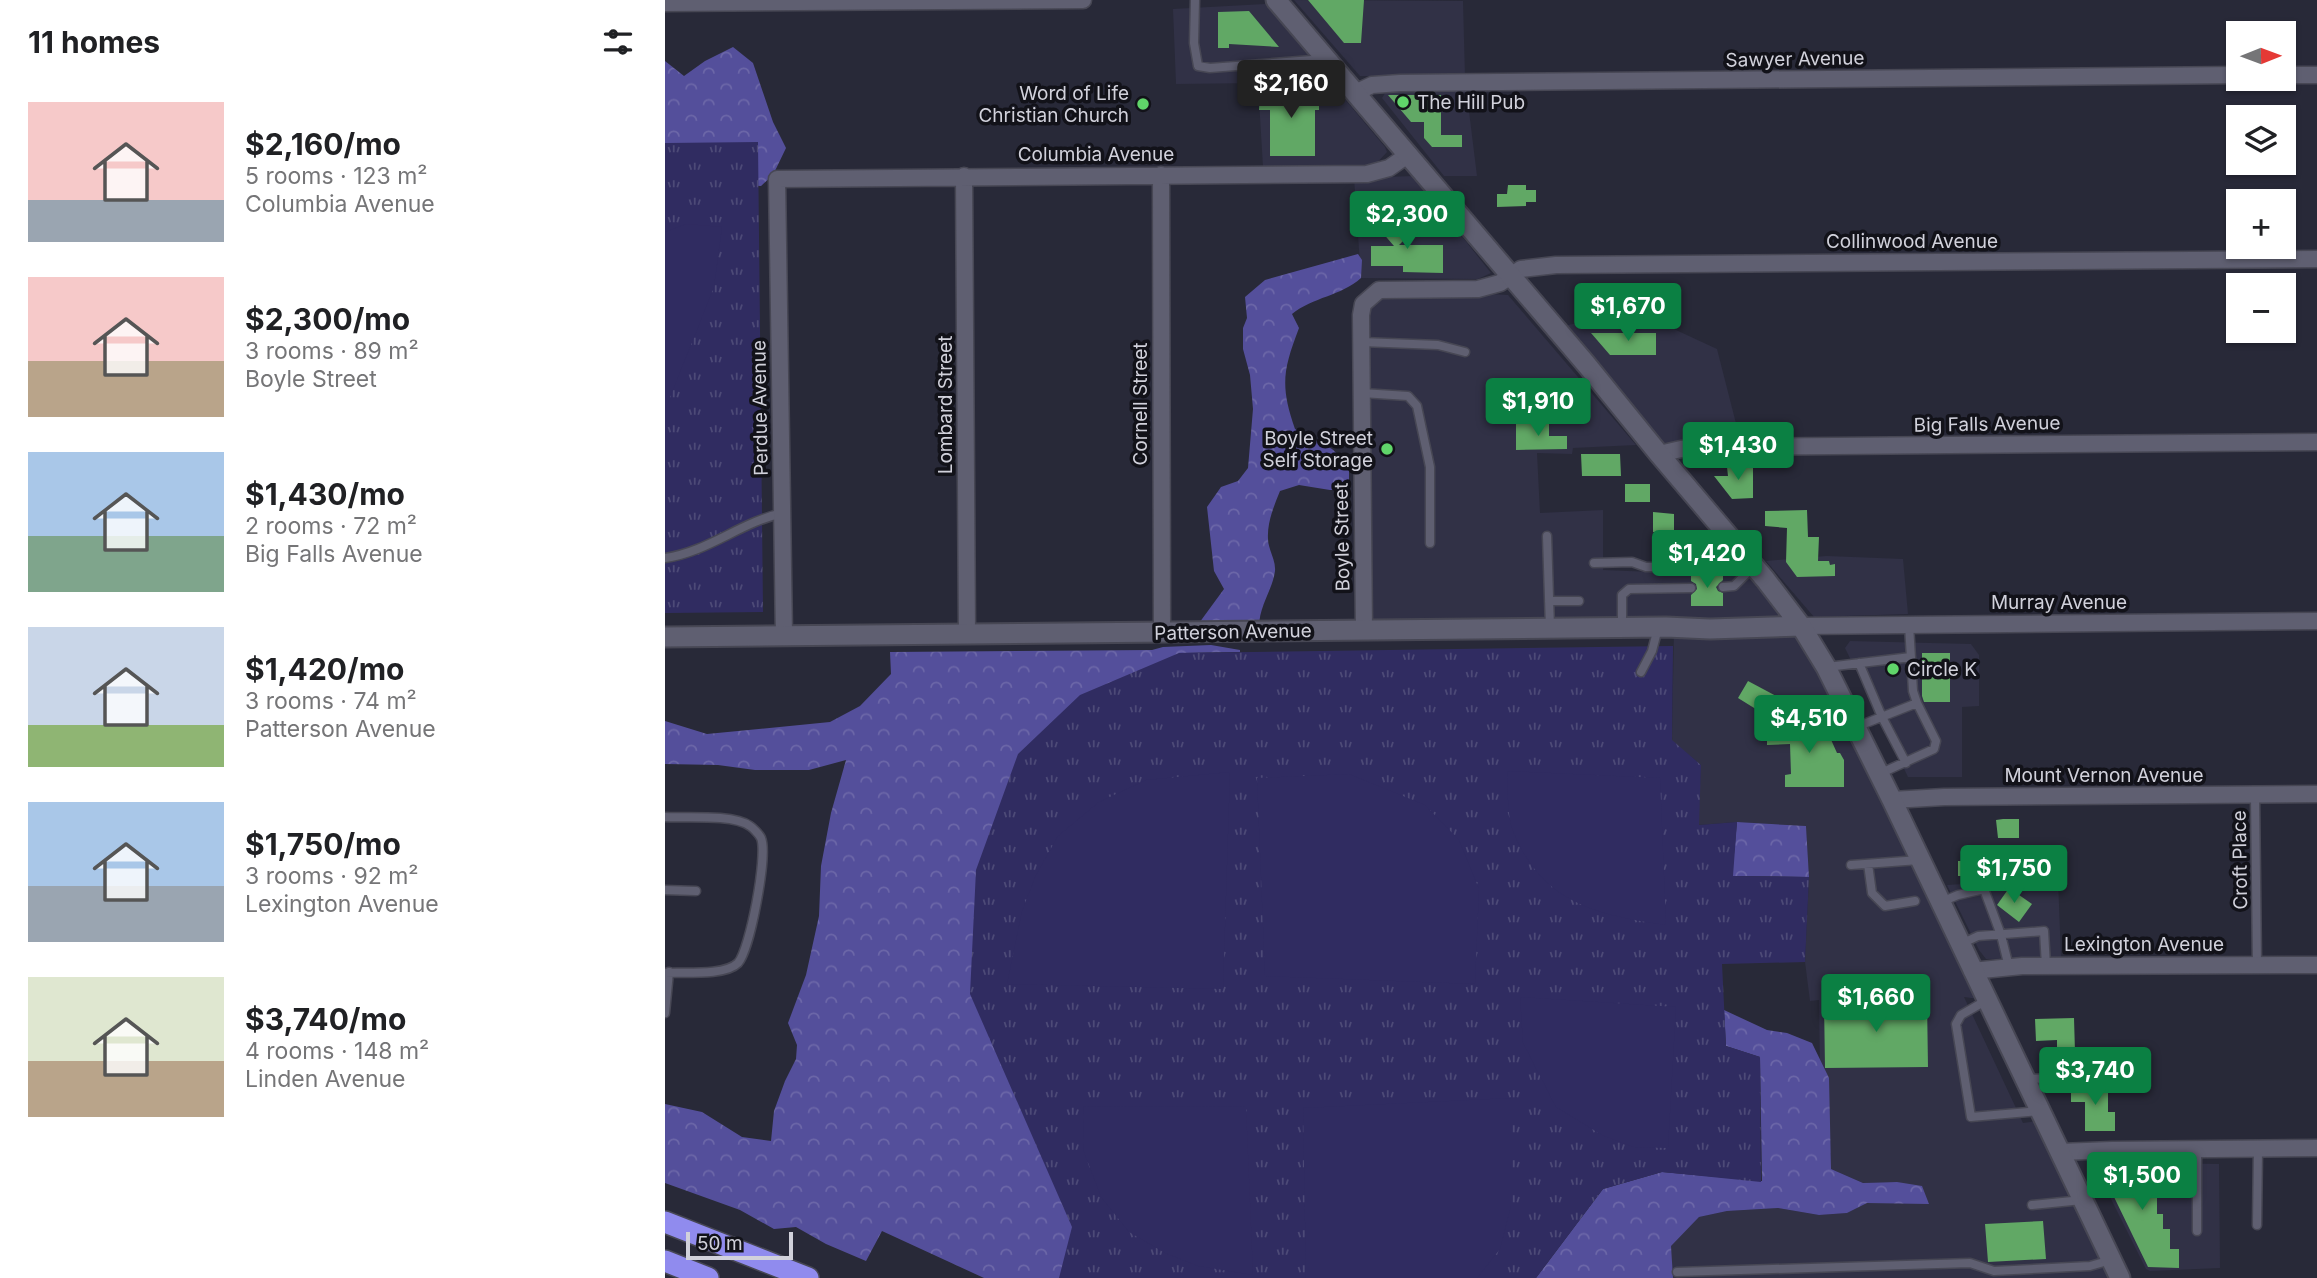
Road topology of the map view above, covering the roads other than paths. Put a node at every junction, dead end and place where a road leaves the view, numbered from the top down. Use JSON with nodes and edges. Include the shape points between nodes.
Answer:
{"nodes":[{"id":1,"x":1083,"y":0,"type":"edge"},
{"id":2,"x":1195,"y":0,"type":"edge"},
{"id":3,"x":1276,"y":0,"type":"edge"},
{"id":4,"x":665,"y":3,"type":"edge"},
{"id":5,"x":1327,"y":59,"type":"junction"},
{"id":6,"x":2226,"y":75,"type":"edge"},
{"id":7,"x":2296,"y":75,"type":"edge"},
{"id":8,"x":2317,"y":75,"type":"edge"},
{"id":9,"x":1355,"y":93,"type":"junction"},
{"id":10,"x":1409,"y":154,"type":"junction"},
{"id":11,"x":1161,"y":175,"type":"junction"},
{"id":12,"x":964,"y":176,"type":"junction"},
{"id":13,"x":777,"y":179,"type":"joint"},
{"id":14,"x":2317,"y":259,"type":"edge"},
{"id":15,"x":1510,"y":277,"type":"junction"},
{"id":16,"x":1362,"y":342,"type":"junction"},
{"id":17,"x":1465,"y":352,"type":"dead end"},
{"id":18,"x":1362,"y":393,"type":"junction"},
{"id":19,"x":2317,"y":442,"type":"edge"},
{"id":20,"x":1658,"y":454,"type":"junction"},
{"id":21,"x":783,"y":513,"type":"junction"},
{"id":22,"x":1547,"y":536,"type":"dead end"},
{"id":23,"x":1430,"y":543,"type":"dead end"},
{"id":24,"x":665,"y":558,"type":"edge"},
{"id":25,"x":1749,"y":561,"type":"junction"},
{"id":26,"x":1594,"y":563,"type":"dead end"},
{"id":27,"x":1723,"y":587,"type":"dead end"},
{"id":28,"x":1691,"y":588,"type":"dead end"},
{"id":29,"x":1549,"y":601,"type":"junction"},
{"id":30,"x":1579,"y":601,"type":"dead end"},
{"id":31,"x":2317,"y":621,"type":"edge"},
{"id":32,"x":1909,"y":625,"type":"junction"},
{"id":33,"x":1801,"y":626,"type":"junction"},
{"id":34,"x":1550,"y":628,"type":"junction"},
{"id":35,"x":1622,"y":628,"type":"junction"},
{"id":36,"x":1658,"y":628,"type":"junction"},
{"id":37,"x":1364,"y":630,"type":"junction"},
{"id":38,"x":1162,"y":633,"type":"junction"},
{"id":39,"x":967,"y":634,"type":"junction"},
{"id":40,"x":784,"y":636,"type":"junction"},
{"id":41,"x":665,"y":637,"type":"edge"},
{"id":42,"x":1911,"y":657,"type":"junction"},
{"id":43,"x":1859,"y":663,"type":"junction"},
{"id":44,"x":1826,"y":667,"type":"junction"},
{"id":45,"x":1641,"y":672,"type":"dead end"},
{"id":46,"x":1917,"y":703,"type":"junction"},
{"id":47,"x":1882,"y":717,"type":"junction"},
{"id":48,"x":1856,"y":727,"type":"junction"},
{"id":49,"x":1906,"y":763,"type":"junction"},
{"id":50,"x":1879,"y":774,"type":"junction"},
{"id":51,"x":2317,"y":794,"type":"edge"},
{"id":52,"x":2255,"y":796,"type":"junction"},
{"id":53,"x":1892,"y":800,"type":"junction"},
{"id":54,"x":665,"y":817,"type":"edge"},
{"id":55,"x":1919,"y":860,"type":"junction"},
{"id":56,"x":1868,"y":864,"type":"junction"},
{"id":57,"x":1851,"y":865,"type":"dead end"},
{"id":58,"x":665,"y":890,"type":"edge"},
{"id":59,"x":696,"y":891,"type":"dead end"},
{"id":60,"x":1915,"y":901,"type":"dead end"},
{"id":61,"x":1940,"y":903,"type":"junction"},
{"id":62,"x":2001,"y":935,"type":"junction"},
{"id":63,"x":1960,"y":944,"type":"junction"},
{"id":64,"x":2257,"y":965,"type":"junction"},
{"id":65,"x":2317,"y":965,"type":"edge"},
{"id":66,"x":2046,"y":966,"type":"junction"},
{"id":67,"x":2009,"y":967,"type":"junction"},
{"id":68,"x":1972,"y":971,"type":"junction"},
{"id":69,"x":667,"y":973,"type":"edge"},
{"id":70,"x":1987,"y":1000,"type":"junction"},
{"id":71,"x":665,"y":1013,"type":"edge"},
{"id":72,"x":2127,"y":1077,"type":"dead end"},
{"id":73,"x":2025,"y":1079,"type":"junction"},
{"id":74,"x":2040,"y":1111,"type":"junction"},
{"id":75,"x":2317,"y":1148,"type":"edge"},
{"id":76,"x":2197,"y":1149,"type":"junction"},
{"id":77,"x":2257,"y":1149,"type":"junction"},
{"id":78,"x":2060,"y":1152,"type":"junction"},
{"id":79,"x":2082,"y":1200,"type":"junction"},
{"id":80,"x":2032,"y":1205,"type":"dead end"},
{"id":81,"x":665,"y":1222,"type":"edge"},
{"id":82,"x":2257,"y":1225,"type":"dead end"},
{"id":83,"x":2197,"y":1231,"type":"dead end"},
{"id":84,"x":665,"y":1261,"type":"edge"},
{"id":85,"x":1677,"y":1272,"type":"dead end"},
{"id":86,"x":2115,"y":1273,"type":"edge"},
{"id":87,"x":708,"y":1278,"type":"edge"},
{"id":88,"x":808,"y":1278,"type":"edge"}],
"edges":[{"from":1,"to":4,"type":"street"},
{"from":2,"to":5,"type":"lane","via":[[1198,66]]},
{"from":3,"to":5,"type":"street"},
{"from":5,"to":9,"type":"street"},
{"from":6,"to":9,"type":"street","name":"Sawyer Avenue","via":[[1400,83],[1374,85]]},
{"from":7,"to":8,"type":"street"},
{"from":9,"to":10,"type":"street"},
{"from":10,"to":11,"type":"street","name":"Columbia Avenue","via":[[1389,168],[1367,174]]},
{"from":10,"to":15,"type":"street"},
{"from":11,"to":12,"type":"street","name":"Columbia Avenue"},
{"from":11,"to":38,"type":"street","name":"Cornell Street"},
{"from":12,"to":13,"type":"street","name":"Columbia Avenue"},
{"from":12,"to":39,"type":"street","name":"Lombard Street"},
{"from":13,"to":21,"type":"street","name":"Perdue Avenue"},
{"from":14,"to":15,"type":"street","name":"Collinwood Avenue","via":[[1556,265],[1521,269]]},
{"from":15,"to":16,"type":"street","name":"Boyle Street","via":[[1478,289],[1379,290],[1363,304]]},
{"from":15,"to":20,"type":"street"},
{"from":16,"to":17,"type":"lane","via":[[1438,345]]},
{"from":16,"to":18,"type":"street","name":"Boyle Street"},
{"from":18,"to":23,"type":"lane","via":[[1408,396],[1417,406],[1430,467]]},
{"from":18,"to":37,"type":"street","name":"Boyle Street"},
{"from":19,"to":20,"type":"street","name":"Big Falls Avenue","via":[[1709,447]]},
{"from":20,"to":25,"type":"street"},
{"from":21,"to":24,"type":"lane","via":[[759,518],[704,548]]},
{"from":21,"to":40,"type":"street","name":"Perdue Avenue"},
{"from":22,"to":29,"type":"lane"},
{"from":25,"to":26,"type":"lane","via":[[1707,567]]},
{"from":25,"to":27,"type":"lane","via":[[1734,586]]},
{"from":25,"to":33,"type":"street"},
{"from":28,"to":35,"type":"lane","via":[[1629,589],[1622,594]]},
{"from":29,"to":30,"type":"lane"},
{"from":29,"to":34,"type":"lane"},
{"from":31,"to":32,"type":"street","name":"Murray Avenue"},
{"from":32,"to":33,"type":"street","name":"Murray Avenue"},
{"from":32,"to":42,"type":"lane"},
{"from":33,"to":36,"type":"street","name":"Patterson Avenue"},
{"from":33,"to":44,"type":"street"},
{"from":34,"to":35,"type":"street","name":"Patterson Avenue"},
{"from":34,"to":37,"type":"street","name":"Patterson Avenue"},
{"from":35,"to":36,"type":"street","name":"Patterson Avenue"},
{"from":36,"to":45,"type":"lane"},
{"from":37,"to":38,"type":"street","name":"Patterson Avenue"},
{"from":38,"to":39,"type":"street","name":"Patterson Avenue"},
{"from":39,"to":40,"type":"street","name":"Patterson Avenue"},
{"from":40,"to":41,"type":"street","name":"Patterson Avenue"},
{"from":42,"to":43,"type":"lane"},
{"from":42,"to":46,"type":"lane"},
{"from":43,"to":44,"type":"lane"},
{"from":43,"to":47,"type":"lane"},
{"from":44,"to":48,"type":"street"},
{"from":46,"to":47,"type":"lane"},
{"from":46,"to":49,"type":"lane","via":[[1936,741],[1934,749]]},
{"from":47,"to":48,"type":"lane"},
{"from":47,"to":49,"type":"lane"},
{"from":48,"to":50,"type":"street"},
{"from":49,"to":50,"type":"lane"},
{"from":50,"to":53,"type":"street"},
{"from":51,"to":52,"type":"street","name":"Mount Vernon Avenue"},
{"from":52,"to":53,"type":"street","name":"Mount Vernon Avenue"},
{"from":52,"to":64,"type":"lane","name":"Croft Place"},
{"from":53,"to":55,"type":"street"},
{"from":54,"to":69,"type":"lane","via":[[748,825],[761,836],[764,859],[739,962],[726,971]]},
{"from":55,"to":56,"type":"lane"},
{"from":55,"to":61,"type":"street"},
{"from":56,"to":57,"type":"lane"},
{"from":56,"to":60,"type":"lane","via":[[1872,893],[1885,906]]},
{"from":58,"to":59,"type":"lane"},
{"from":61,"to":62,"type":"lane","via":[[1984,890]]},
{"from":61,"to":63,"type":"street"},
{"from":62,"to":63,"type":"lane","via":[[1978,936]]},
{"from":62,"to":66,"type":"lane","via":[[2044,931]]},
{"from":62,"to":67,"type":"lane"},
{"from":63,"to":68,"type":"street"},
{"from":64,"to":65,"type":"street","name":"Lexington Avenue"},
{"from":64,"to":66,"type":"street","name":"Lexington Avenue"},
{"from":66,"to":67,"type":"street","name":"Lexington Avenue"},
{"from":67,"to":68,"type":"street","name":"Lexington Avenue"},
{"from":68,"to":70,"type":"street"},
{"from":69,"to":71,"type":"lane"},
{"from":70,"to":73,"type":"street"},
{"from":70,"to":74,"type":"lane","via":[[1961,1014],[1956,1024],[1971,1116]]},
{"from":72,"to":73,"type":"lane"},
{"from":73,"to":74,"type":"street"},
{"from":74,"to":78,"type":"street"},
{"from":75,"to":77,"type":"street"},
{"from":76,"to":77,"type":"street"},
{"from":76,"to":78,"type":"street"},
{"from":76,"to":83,"type":"lane"},
{"from":77,"to":82,"type":"lane"},
{"from":78,"to":79,"type":"street"},
{"from":79,"to":80,"type":"lane"},
{"from":79,"to":86,"type":"street"},
{"from":81,"to":88,"type":"highway"},
{"from":84,"to":87,"type":"highway"},
{"from":85,"to":86,"type":"lane","via":[[1969,1263],[1994,1271],[2090,1266]]}]}
